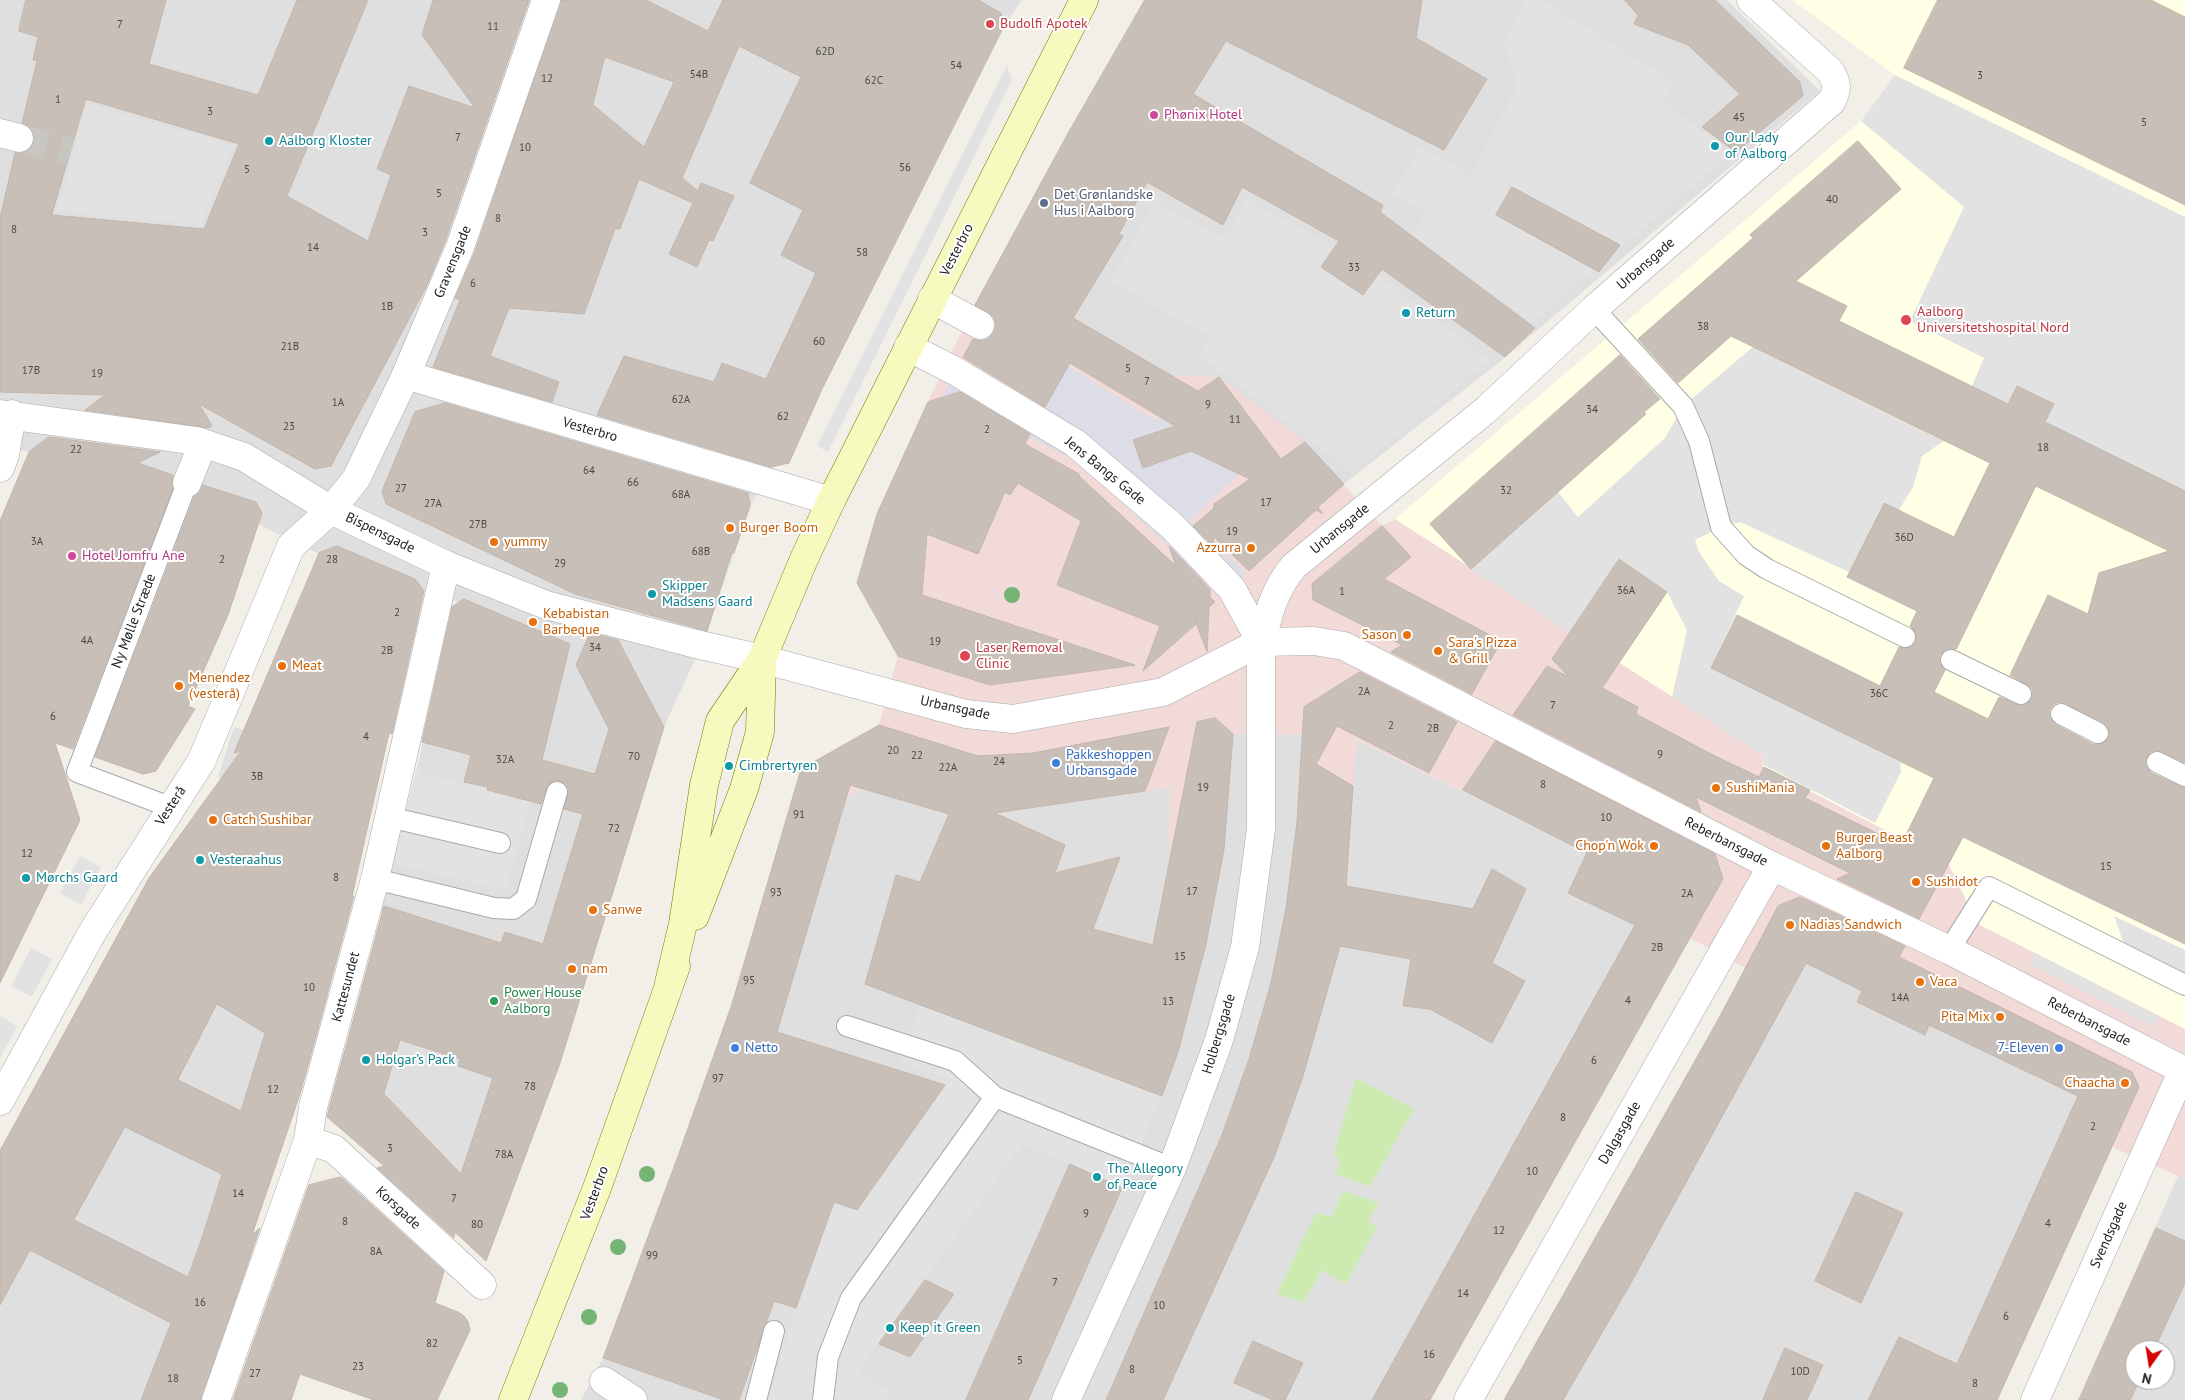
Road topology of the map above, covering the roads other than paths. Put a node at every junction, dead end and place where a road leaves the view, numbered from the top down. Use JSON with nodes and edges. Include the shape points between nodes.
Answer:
{"nodes":[{"id":1,"x":546,"y":0,"type":"edge"},
{"id":2,"x":1751,"y":0,"type":"edge"},
{"id":3,"x":1082,"y":1,"type":"edge"},
{"id":4,"x":932,"y":299,"type":"junction"},
{"id":5,"x":1594,"y":309,"type":"junction"},
{"id":6,"x":980,"y":325,"type":"dead end"},
{"id":7,"x":908,"y":347,"type":"junction"},
{"id":8,"x":406,"y":376,"type":"junction"},
{"id":9,"x":6,"y":414,"type":"edge"},
{"id":10,"x":203,"y":443,"type":"junction"},
{"id":11,"x":0,"y":468,"type":"edge"},
{"id":12,"x":187,"y":483,"type":"joint"},
{"id":13,"x":831,"y":501,"type":"junction"},
{"id":14,"x":331,"y":510,"type":"junction"},
{"id":15,"x":446,"y":565,"type":"junction"},
{"id":16,"x":1905,"y":637,"type":"dead end"},
{"id":17,"x":1261,"y":642,"type":"junction"},
{"id":18,"x":762,"y":659,"type":"junction"},
{"id":19,"x":1951,"y":660,"type":"dead end"},
{"id":20,"x":2021,"y":694,"type":"dead end"},
{"id":21,"x":2061,"y":714,"type":"dead end"},
{"id":22,"x":2098,"y":733,"type":"dead end"},
{"id":23,"x":2157,"y":762,"type":"dead end"},
{"id":24,"x":2185,"y":776,"type":"edge"},
{"id":25,"x":557,"y":792,"type":"dead end"},
{"id":26,"x":170,"y":807,"type":"junction"},
{"id":27,"x":389,"y":816,"type":"junction"},
{"id":28,"x":500,"y":843,"type":"dead end"},
{"id":29,"x":1772,"y":866,"type":"junction"},
{"id":30,"x":375,"y":879,"type":"junction"},
{"id":31,"x":1949,"y":950,"type":"junction"},
{"id":32,"x":669,"y":983,"type":"junction"},
{"id":33,"x":2185,"y":985,"type":"edge"},
{"id":34,"x":847,"y":1026,"type":"dead end"},
{"id":35,"x":2184,"y":1070,"type":"edge"},
{"id":36,"x":995,"y":1096,"type":"junction"},
{"id":37,"x":0,"y":1101,"type":"edge"},
{"id":38,"x":308,"y":1140,"type":"junction"},
{"id":39,"x":1172,"y":1168,"type":"junction"},
{"id":40,"x":482,"y":1285,"type":"dead end"},
{"id":41,"x":774,"y":1331,"type":"dead end"},
{"id":42,"x":604,"y":1381,"type":"dead end"},
{"id":43,"x":216,"y":1400,"type":"edge"},
{"id":44,"x":513,"y":1400,"type":"edge"},
{"id":45,"x":633,"y":1400,"type":"edge"},
{"id":46,"x":756,"y":1400,"type":"edge"},
{"id":47,"x":823,"y":1400,"type":"edge"},
{"id":48,"x":1066,"y":1400,"type":"edge"},
{"id":49,"x":1468,"y":1400,"type":"edge"},
{"id":50,"x":2035,"y":1400,"type":"edge"}],
"edges":[{"from":1,"to":8,"type":"street","name":"Gravensgade","via":[[460,247]]},
{"from":2,"to":5,"type":"street","name":"Urbansgade","via":[[1830,71],[1837,91],[1832,101]]},
{"from":3,"to":4,"type":"main road","name":"Vesterbro"},
{"from":4,"to":6,"type":"street"},
{"from":4,"to":7,"type":"main road","name":"Vesterbro"},
{"from":5,"to":16,"type":"lane","via":[[1684,406],[1698,441],[1721,528],[1746,555],[1767,569]]},
{"from":5,"to":17,"type":"street","name":"Urbansgade","via":[[1488,409],[1294,566],[1281,582]]},
{"from":7,"to":13,"type":"main road","name":"Vesterbro"},
{"from":7,"to":17,"type":"street","name":"Jens Bangs Gade","via":[[955,370],[1075,443],[1172,526],[1232,589]]},
{"from":8,"to":13,"type":"street","name":"Vesterbro"},
{"from":8,"to":14,"type":"street","name":"Gravensgade","via":[[356,479]]},
{"from":9,"to":10,"type":"street","name":"Bispensgade"},
{"from":9,"to":11,"type":"street","via":[[6,455]]},
{"from":10,"to":12,"type":"street","name":"Ny Mølle Stræde"},
{"from":10,"to":14,"type":"street","name":"Bispensgade","via":[[244,457]]},
{"from":12,"to":26,"type":"lane","name":"Ny Mølle Stræde","via":[[77,772]]},
{"from":13,"to":18,"type":"main road","name":"Vesterbro"},
{"from":14,"to":15,"type":"street","name":"Bispensgade"},
{"from":14,"to":26,"type":"street","name":"Vesterå","via":[[291,546],[202,760]]},
{"from":15,"to":18,"type":"street","name":"Bispensgade","via":[[546,604]]},
{"from":15,"to":27,"type":"street","name":"Kattesundet"},
{"from":17,"to":18,"type":"street","name":"Urbansgade","via":[[1163,692],[1013,719],[966,714]]},
{"from":17,"to":29,"type":"street","name":"Reberbansgade","via":[[1314,641],[1344,646]]},
{"from":17,"to":39,"type":"street","name":"Holbergsgade","via":[[1261,829],[1244,947],[1219,1040]]},
{"from":18,"to":32,"type":"main road","name":"Vesterbro","via":[[760,732],[744,789]]},
{"from":18,"to":32,"type":"main road","name":"Vesterbro","via":[[720,721],[716,734],[704,785],[683,924]]},
{"from":19,"to":20,"type":"lane"},
{"from":21,"to":22,"type":"lane"},
{"from":23,"to":24,"type":"lane"},
{"from":25,"to":30,"type":"lane","via":[[526,899],[513,909],[494,908]]},
{"from":26,"to":37,"type":"street","name":"Vesterå","via":[[92,931]]},
{"from":27,"to":28,"type":"lane"},
{"from":27,"to":30,"type":"street","name":"Kattesundet"},
{"from":29,"to":31,"type":"street","name":"Reberbansgade"},
{"from":29,"to":49,"type":"street","name":"Dalgasgade"},
{"from":30,"to":38,"type":"street","name":"Kattesundet","via":[[313,1107]]},
{"from":31,"to":33,"type":"lane","via":[[1989,888]]},
{"from":31,"to":35,"type":"street","name":"Reberbansgade"},
{"from":32,"to":44,"type":"main road","name":"Vesterbro","via":[[597,1188]]},
{"from":34,"to":36,"type":"lane","via":[[954,1061]]},
{"from":35,"to":50,"type":"street","name":"Svendsgade"},
{"from":36,"to":39,"type":"lane"},
{"from":36,"to":47,"type":"lane","via":[[851,1298],[828,1357]]},
{"from":38,"to":40,"type":"street","name":"Korsgade","via":[[334,1149]]},
{"from":38,"to":43,"type":"street","name":"Kattesundet"},
{"from":39,"to":48,"type":"street","name":"Holbergsgade"},
{"from":41,"to":46,"type":"lane"},
{"from":42,"to":45,"type":"street"}]}
